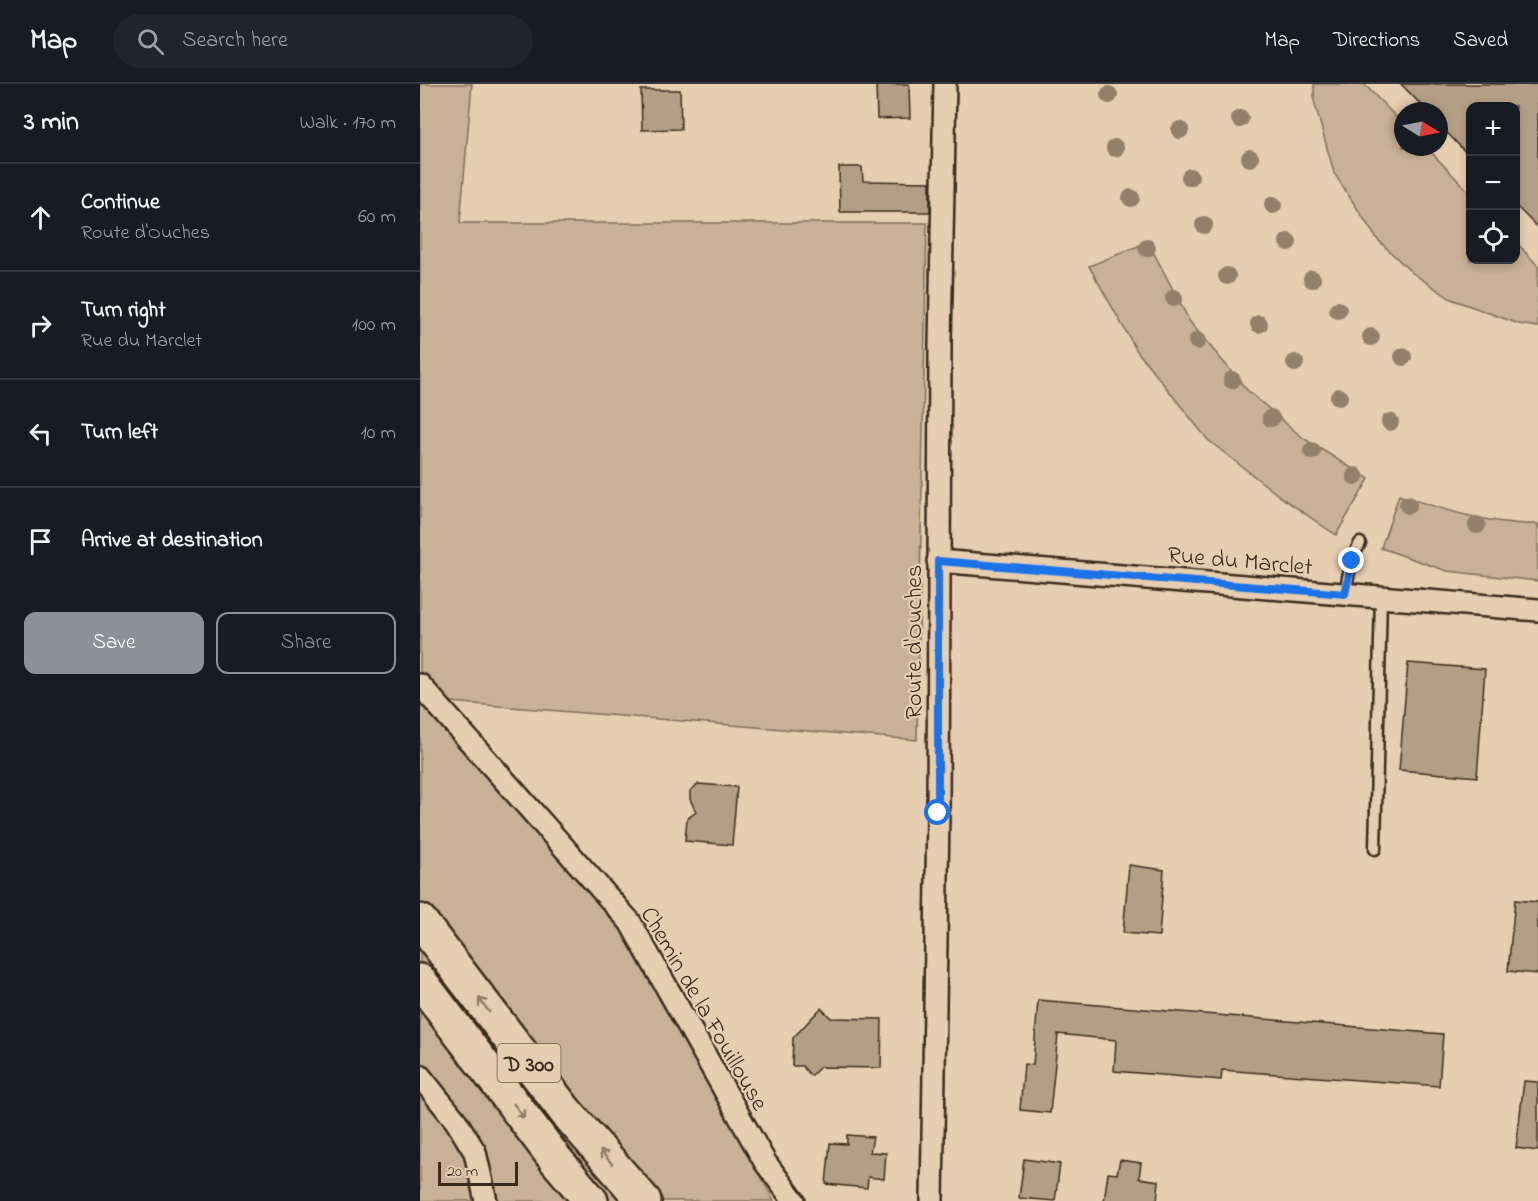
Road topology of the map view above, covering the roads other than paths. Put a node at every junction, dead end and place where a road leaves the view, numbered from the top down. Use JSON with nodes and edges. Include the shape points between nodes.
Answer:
{"nodes":[{"id":1,"x":945,"y":84,"type":"edge"},
{"id":2,"x":1360,"y":543,"type":"dead end"},
{"id":3,"x":938,"y":561,"type":"junction"},
{"id":4,"x":1345,"y":594,"type":"junction"},
{"id":5,"x":1381,"y":597,"type":"junction"},
{"id":6,"x":1538,"y":610,"type":"edge"},
{"id":7,"x":420,"y":685,"type":"edge"},
{"id":8,"x":1375,"y":849,"type":"dead end"},
{"id":9,"x":420,"y":921,"type":"edge"},
{"id":10,"x":420,"y":981,"type":"edge"},
{"id":11,"x":420,"y":1076,"type":"edge"},
{"id":12,"x":486,"y":1201,"type":"edge"},
{"id":13,"x":591,"y":1201,"type":"edge"},
{"id":14,"x":644,"y":1201,"type":"edge"},
{"id":15,"x":794,"y":1201,"type":"edge"},
{"id":16,"x":932,"y":1201,"type":"edge"}],
"edges":[{"from":1,"to":3,"type":"street","name":"Route d'Ouches"},
{"from":2,"to":4,"type":"lane"},
{"from":3,"to":4,"type":"street","name":"Rue du Marclet"},
{"from":3,"to":16,"type":"street","name":"Route d'Ouches"},
{"from":4,"to":5,"type":"street","name":"Rue du Marclet"},
{"from":5,"to":6,"type":"street","name":"Rue du Marclet"},
{"from":5,"to":8,"type":"lane"},
{"from":7,"to":15,"type":"street","name":"Chemin de la Fouillouse","via":[[630,922],[765,1162]]},
{"from":14,"to":9,"type":"main road","number":"D 300","one_way":true,"via":[[566,1112]]},
{"from":10,"to":13,"type":"main road","number":"D 300","one_way":true},
{"from":11,"to":12,"type":"street","via":[[475,1152]]}]}
